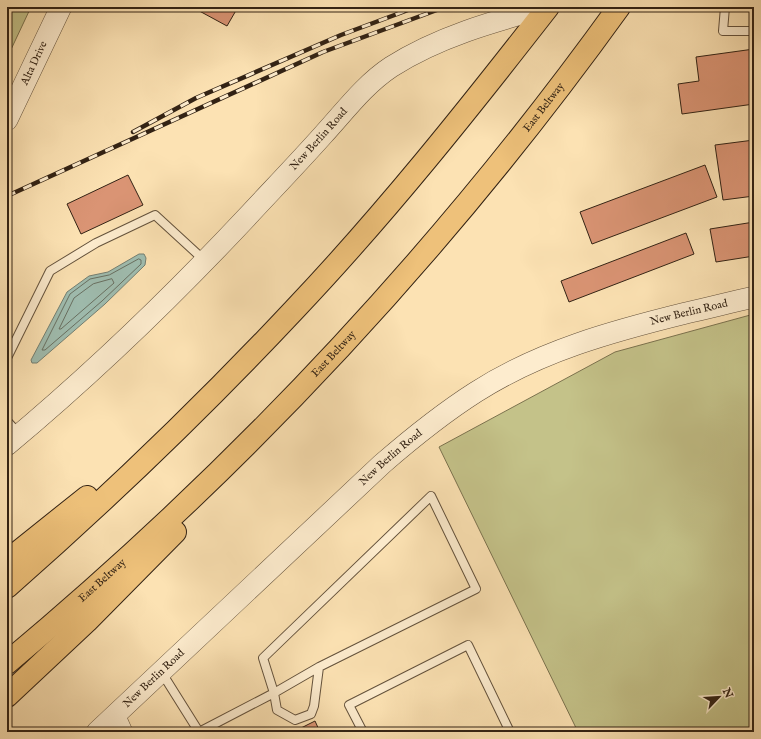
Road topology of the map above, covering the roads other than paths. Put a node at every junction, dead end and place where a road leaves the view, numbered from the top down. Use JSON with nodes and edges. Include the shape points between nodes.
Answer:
{"nodes":[{"id":1,"x":62,"y":7,"type":"edge"},
{"id":2,"x":547,"y":7,"type":"edge"},
{"id":3,"x":619,"y":7,"type":"edge"},
{"id":4,"x":725,"y":7,"type":"edge"},
{"id":5,"x":754,"y":31,"type":"edge"},
{"id":6,"x":7,"y":120,"type":"edge"},
{"id":7,"x":205,"y":260,"type":"junction"},
{"id":8,"x":754,"y":297,"type":"edge"},
{"id":9,"x":7,"y":358,"type":"edge"},
{"id":10,"x":303,"y":385,"type":"junction"},
{"id":11,"x":212,"y":395,"type":"junction"},
{"id":12,"x":11,"y":433,"type":"edge"},
{"id":13,"x":7,"y":561,"type":"edge"},
{"id":14,"x":7,"y":587,"type":"edge"},
{"id":15,"x":7,"y":663,"type":"edge"},
{"id":16,"x":318,"y":667,"type":"junction"},
{"id":17,"x":162,"y":673,"type":"junction"},
{"id":18,"x":274,"y":692,"type":"junction"},
{"id":19,"x":7,"y":696,"type":"edge"},
{"id":20,"x":120,"y":723,"type":"edge"},
{"id":21,"x":97,"y":732,"type":"edge"},
{"id":22,"x":199,"y":732,"type":"edge"},
{"id":23,"x":362,"y":732,"type":"edge"},
{"id":24,"x":510,"y":732,"type":"edge"}],
"edges":[{"from":1,"to":6,"type":"street","name":"Alta Drive"},
{"from":2,"to":7,"type":"street","name":"New Berlin Road","via":[[500,20],[429,45],[390,67],[363,89]]},
{"from":2,"to":11,"type":"highway","via":[[484,89],[367,229],[296,309]]},
{"from":3,"to":10,"type":"highway","name":"East Beltway","via":[[580,61],[442,231],[374,310]]},
{"from":4,"to":5,"type":"lane","via":[[723,31]]},
{"from":7,"to":9,"type":"lane","via":[[155,215],[96,243],[50,271]]},
{"from":7,"to":12,"type":"street","name":"New Berlin Road","via":[[98,365]]},
{"from":8,"to":17,"type":"street","name":"New Berlin Road","via":[[600,335],[548,355],[477,391],[415,435],[382,464]]},
{"from":10,"to":15,"type":"highway","name":"East Beltway","via":[[156,531],[79,602]]},
{"from":10,"to":19,"type":"highway","via":[[250,451],[186,521],[87,621]]},
{"from":11,"to":13,"type":"highway"},
{"from":11,"to":14,"type":"highway","via":[[140,466]]},
{"from":16,"to":18,"type":"lane"},
{"from":16,"to":18,"type":"lane","via":[[311,714],[295,720],[277,710]]},
{"from":16,"to":18,"type":"lane","via":[[476,589],[431,496],[263,658]]},
{"from":17,"to":20,"type":"street","name":"New Berlin Road"},
{"from":17,"to":22,"type":"lane"},
{"from":18,"to":22,"type":"lane"},
{"from":20,"to":21,"type":"street","name":"New Berlin Road"},
{"from":23,"to":24,"type":"lane","via":[[349,705],[468,645]]}]}
